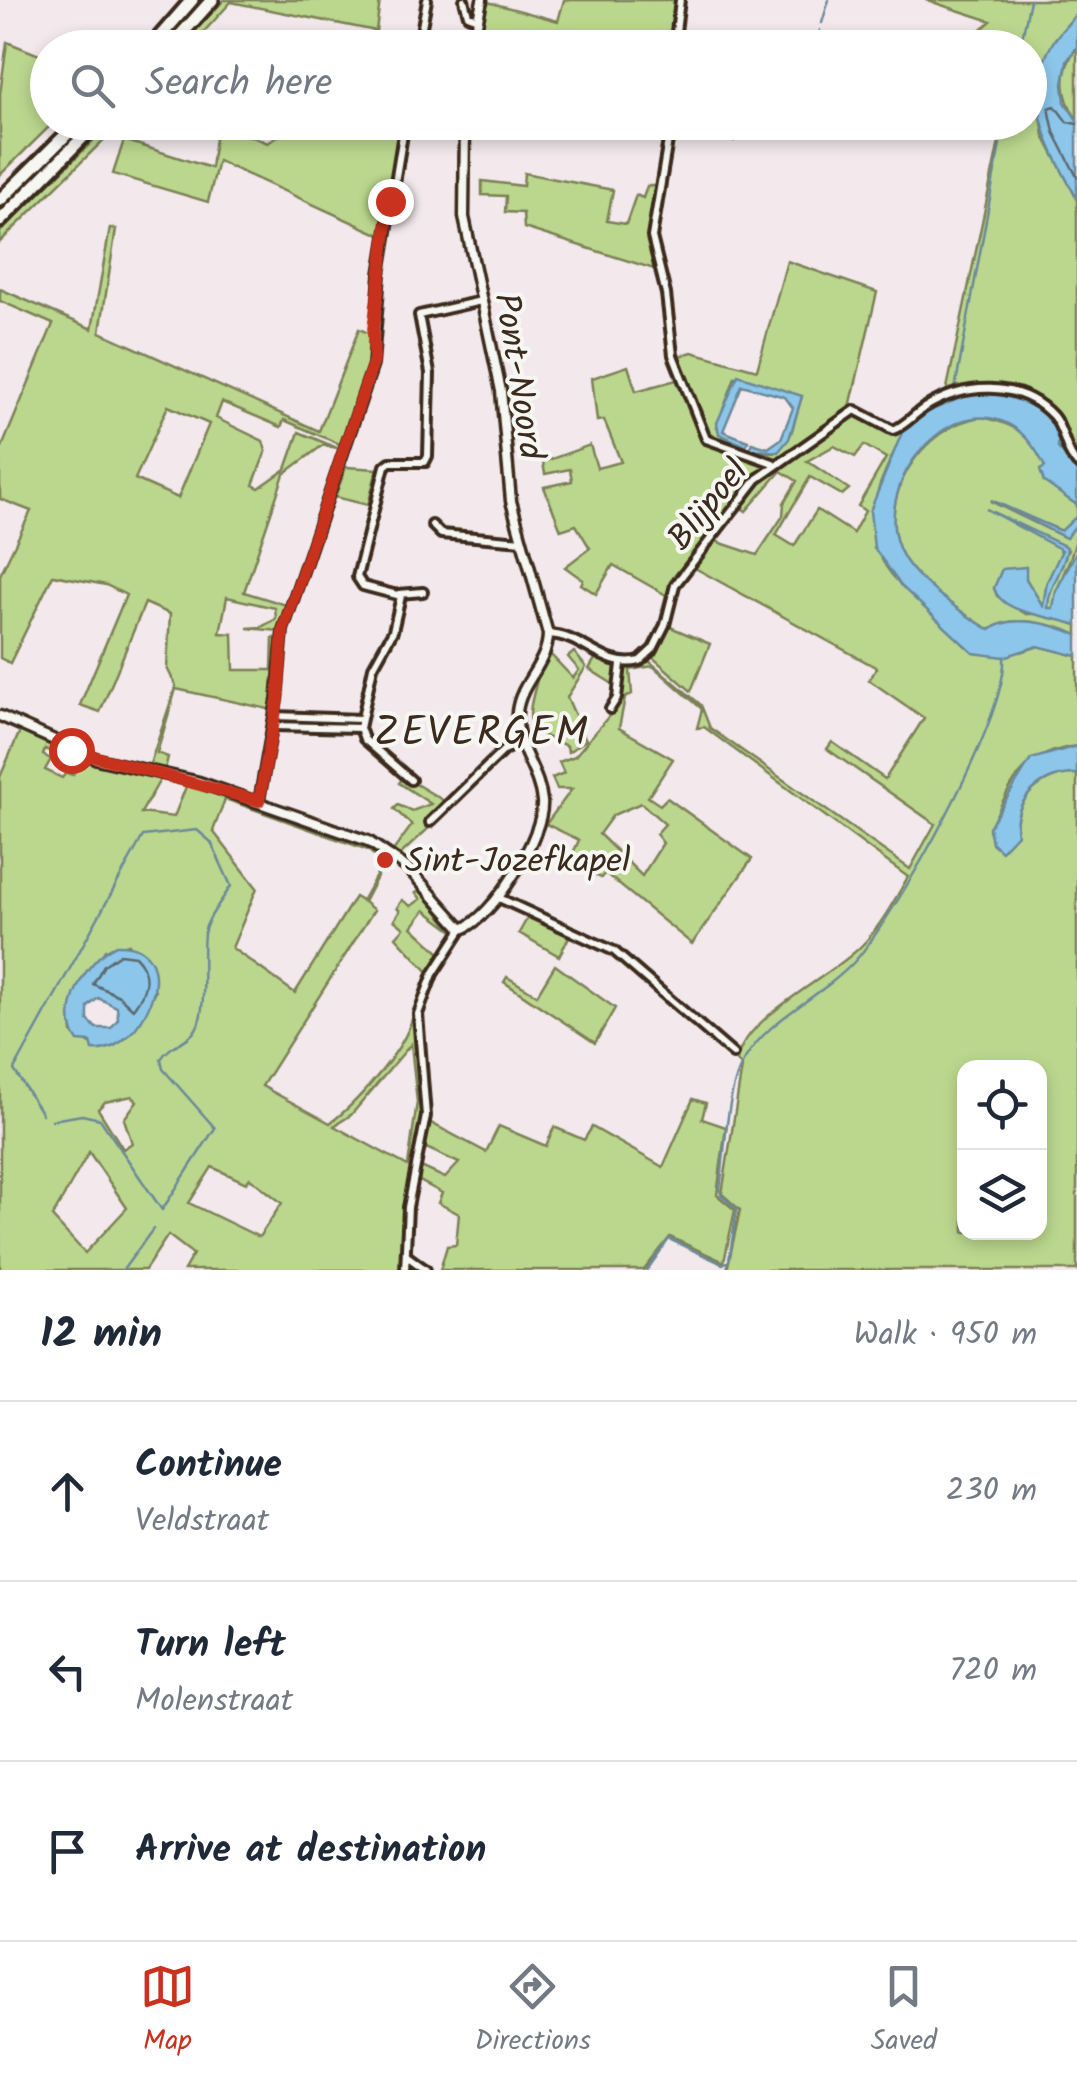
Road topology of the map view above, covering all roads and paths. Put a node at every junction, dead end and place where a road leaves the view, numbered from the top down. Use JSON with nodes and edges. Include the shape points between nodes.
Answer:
{"nodes":[{"id":1,"x":192,"y":0,"type":"edge"},
{"id":2,"x":212,"y":0,"type":"edge"},
{"id":3,"x":428,"y":0,"type":"edge"},
{"id":4,"x":464,"y":0,"type":"edge"},
{"id":5,"x":482,"y":0,"type":"edge"},
{"id":6,"x":680,"y":0,"type":"edge"},
{"id":7,"x":477,"y":19,"type":"junction"},
{"id":8,"x":166,"y":30,"type":"edge"},
{"id":9,"x":186,"y":30,"type":"edge"},
{"id":10,"x":422,"y":30,"type":"edge"},
{"id":11,"x":475,"y":30,"type":"edge"},
{"id":12,"x":676,"y":30,"type":"edge"},
{"id":13,"x":61,"y":140,"type":"edge"},
{"id":14,"x":80,"y":140,"type":"edge"},
{"id":15,"x":401,"y":140,"type":"edge"},
{"id":16,"x":464,"y":140,"type":"edge"},
{"id":17,"x":668,"y":140,"type":"edge"},
{"id":18,"x":0,"y":200,"type":"edge"},
{"id":19,"x":0,"y":221,"type":"edge"},
{"id":20,"x":481,"y":301,"type":"junction"},
{"id":21,"x":774,"y":463,"type":"junction"},
{"id":22,"x":1077,"y":464,"type":"edge"},
{"id":23,"x":432,"y":525,"type":"dead end"},
{"id":24,"x":522,"y":541,"type":"junction"},
{"id":25,"x":423,"y":592,"type":"dead end"},
{"id":26,"x":398,"y":595,"type":"junction"},
{"id":27,"x":548,"y":634,"type":"junction"},
{"id":28,"x":620,"y":664,"type":"junction"},
{"id":29,"x":610,"y":709,"type":"dead end"},
{"id":30,"x":0,"y":716,"type":"edge"},
{"id":31,"x":275,"y":716,"type":"junction"},
{"id":32,"x":362,"y":718,"type":"junction"},
{"id":33,"x":272,"y":726,"type":"junction"},
{"id":34,"x":360,"y":728,"type":"junction"},
{"id":35,"x":520,"y":743,"type":"junction"},
{"id":36,"x":411,"y":780,"type":"dead end"},
{"id":37,"x":259,"y":801,"type":"junction"},
{"id":38,"x":430,"y":822,"type":"dead end"},
{"id":39,"x":499,"y":898,"type":"junction"},
{"id":40,"x":462,"y":929,"type":"junction"},
{"id":41,"x":733,"y":1054,"type":"dead end"},
{"id":42,"x":408,"y":1256,"type":"junction"},
{"id":43,"x":405,"y":1270,"type":"edge"},
{"id":44,"x":426,"y":1270,"type":"edge"}],
"edges":[{"from":1,"to":8,"type":"highway"},
{"from":2,"to":9,"type":"highway"},
{"from":3,"to":10,"type":"street"},
{"from":4,"to":7,"type":"street","via":[[468,16]]},
{"from":5,"to":7,"type":"street"},
{"from":6,"to":12,"type":"street"},
{"from":7,"to":11,"type":"street"},
{"from":13,"to":18,"type":"highway"},
{"from":14,"to":19,"type":"highway"},
{"from":15,"to":31,"type":"street","via":[[374,360],[283,630]]},
{"from":16,"to":20,"type":"street","name":"Pont-Noord","via":[[461,189]]},
{"from":17,"to":21,"type":"street","via":[[652,238],[673,354],[706,439]]},
{"from":20,"to":24,"type":"street","name":"Pont-Noord"},
{"from":20,"to":26,"type":"street","via":[[419,314],[430,374],[428,456],[425,462],[385,466],[356,577],[363,586]]},
{"from":21,"to":22,"type":"street","name":"Blijpoel","via":[[848,412],[892,430],[952,394],[984,387],[1032,401],[1059,425]]},
{"from":21,"to":28,"type":"street","name":"Blijpoel","via":[[675,585],[653,649],[640,661]]},
{"from":23,"to":24,"type":"street","via":[[440,534]]},
{"from":24,"to":27,"type":"street","name":"Pont-Noord"},
{"from":25,"to":26,"type":"street"},
{"from":26,"to":32,"type":"street","via":[[394,631],[373,667]]},
{"from":27,"to":28,"type":"street"},
{"from":27,"to":35,"type":"street","via":[[518,707]]},
{"from":28,"to":29,"type":"street"},
{"from":30,"to":37,"type":"street","via":[[97,759]]},
{"from":31,"to":32,"type":"street"},
{"from":31,"to":33,"type":"street"},
{"from":32,"to":34,"type":"street"},
{"from":33,"to":34,"type":"street"},
{"from":33,"to":37,"type":"street"},
{"from":34,"to":36,"type":"street"},
{"from":35,"to":38,"type":"street","via":[[504,750]]},
{"from":35,"to":39,"type":"street","via":[[540,788],[540,823]]},
{"from":37,"to":40,"type":"street","via":[[389,854]]},
{"from":39,"to":40,"type":"street"},
{"from":39,"to":41,"type":"street","via":[[614,951]]},
{"from":40,"to":42,"type":"street","via":[[433,974],[418,1014],[426,1116],[410,1194]]},
{"from":42,"to":43,"type":"street"},
{"from":42,"to":44,"type":"street"}]}
